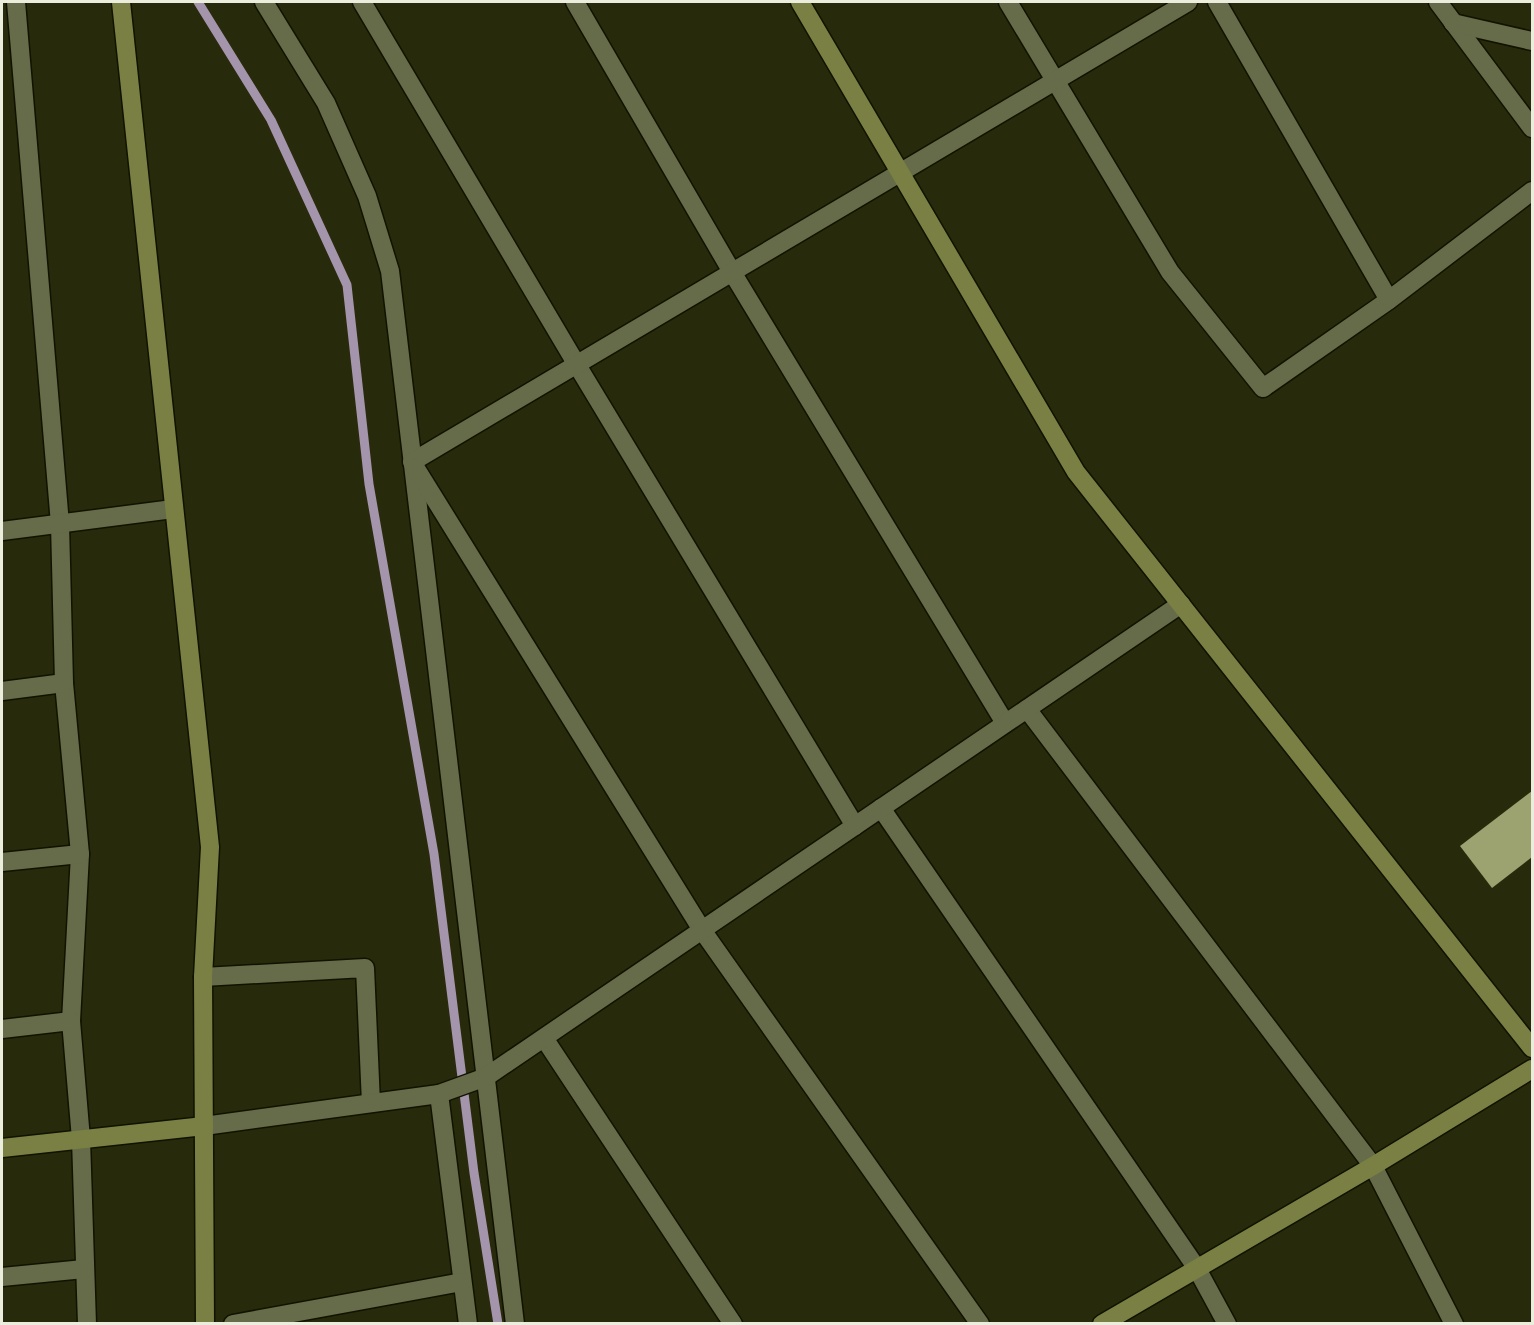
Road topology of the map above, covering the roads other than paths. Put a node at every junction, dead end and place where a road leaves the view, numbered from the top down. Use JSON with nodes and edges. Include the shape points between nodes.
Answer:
{"nodes":[{"id":1,"x":16,"y":2,"type":"edge"},
{"id":2,"x":121,"y":2,"type":"edge"},
{"id":3,"x":264,"y":2,"type":"edge"},
{"id":4,"x":362,"y":2,"type":"edge"},
{"id":5,"x":575,"y":2,"type":"edge"},
{"id":6,"x":800,"y":2,"type":"edge"},
{"id":7,"x":1008,"y":2,"type":"edge"},
{"id":8,"x":1188,"y":2,"type":"edge"},
{"id":9,"x":1218,"y":2,"type":"edge"},
{"id":10,"x":1438,"y":2,"type":"edge"},
{"id":11,"x":1453,"y":23,"type":"junction"},
{"id":12,"x":1533,"y":41,"type":"edge"},
{"id":13,"x":1055,"y":81,"type":"junction"},
{"id":14,"x":1533,"y":128,"type":"edge"},
{"id":15,"x":900,"y":173,"type":"junction"},
{"id":16,"x":1533,"y":191,"type":"edge"},
{"id":17,"x":732,"y":272,"type":"junction"},
{"id":18,"x":1389,"y":300,"type":"junction"},
{"id":19,"x":577,"y":365,"type":"junction"},
{"id":20,"x":412,"y":462,"type":"junction"},
{"id":21,"x":173,"y":509,"type":"junction"},
{"id":22,"x":60,"y":524,"type":"junction"},
{"id":23,"x":2,"y":531,"type":"edge"},
{"id":24,"x":1181,"y":604,"type":"junction"},
{"id":25,"x":64,"y":683,"type":"junction"},
{"id":26,"x":2,"y":692,"type":"edge"},
{"id":27,"x":1027,"y":709,"type":"junction"},
{"id":28,"x":1005,"y":723,"type":"junction"},
{"id":29,"x":881,"y":808,"type":"junction"},
{"id":30,"x":855,"y":826,"type":"junction"},
{"id":31,"x":80,"y":854,"type":"junction"},
{"id":32,"x":2,"y":862,"type":"edge"},
{"id":33,"x":702,"y":930,"type":"junction"},
{"id":34,"x":203,"y":977,"type":"junction"},
{"id":35,"x":71,"y":1022,"type":"junction"},
{"id":36,"x":2,"y":1029,"type":"edge"},
{"id":37,"x":544,"y":1038,"type":"junction"},
{"id":38,"x":1533,"y":1048,"type":"edge"},
{"id":39,"x":1533,"y":1069,"type":"edge"},
{"id":40,"x":486,"y":1077,"type":"junction"},
{"id":41,"x":439,"y":1094,"type":"junction"},
{"id":42,"x":370,"y":1103,"type":"junction"},
{"id":43,"x":204,"y":1126,"type":"junction"},
{"id":44,"x":81,"y":1138,"type":"junction"},
{"id":45,"x":2,"y":1148,"type":"edge"},
{"id":46,"x":1373,"y":1166,"type":"junction"},
{"id":47,"x":1196,"y":1267,"type":"junction"},
{"id":48,"x":84,"y":1269,"type":"junction"},
{"id":49,"x":2,"y":1277,"type":"edge"},
{"id":50,"x":462,"y":1282,"type":"junction"},
{"id":51,"x":87,"y":1323,"type":"edge"},
{"id":52,"x":205,"y":1323,"type":"edge"},
{"id":53,"x":233,"y":1323,"type":"edge"},
{"id":54,"x":468,"y":1323,"type":"edge"},
{"id":55,"x":515,"y":1323,"type":"edge"},
{"id":56,"x":734,"y":1323,"type":"edge"},
{"id":57,"x":980,"y":1323,"type":"edge"},
{"id":58,"x":1102,"y":1323,"type":"edge"},
{"id":59,"x":1227,"y":1323,"type":"edge"},
{"id":60,"x":1454,"y":1323,"type":"edge"}],
"edges":[{"from":1,"to":22,"type":"street"},
{"from":2,"to":21,"type":"street"},
{"from":3,"to":20,"type":"street","via":[[326,103],[367,196],[390,271]]},
{"from":4,"to":19,"type":"street"},
{"from":5,"to":17,"type":"street"},
{"from":6,"to":15,"type":"street"},
{"from":7,"to":13,"type":"street"},
{"from":8,"to":13,"type":"street"},
{"from":9,"to":18,"type":"street"},
{"from":10,"to":11,"type":"street"},
{"from":11,"to":12,"type":"street"},
{"from":11,"to":14,"type":"street"},
{"from":13,"to":15,"type":"street"},
{"from":13,"to":18,"type":"street","via":[[1170,272],[1263,388]]},
{"from":15,"to":17,"type":"street"},
{"from":15,"to":24,"type":"street","via":[[1076,472]]},
{"from":16,"to":18,"type":"street"},
{"from":17,"to":19,"type":"street"},
{"from":17,"to":28,"type":"street"},
{"from":19,"to":20,"type":"street"},
{"from":19,"to":30,"type":"street"},
{"from":20,"to":33,"type":"street"},
{"from":20,"to":40,"type":"street"},
{"from":21,"to":22,"type":"street"},
{"from":21,"to":34,"type":"street","via":[[210,847]]},
{"from":22,"to":23,"type":"street"},
{"from":22,"to":25,"type":"street"},
{"from":24,"to":27,"type":"street"},
{"from":24,"to":38,"type":"street"},
{"from":25,"to":26,"type":"street"},
{"from":25,"to":31,"type":"street"},
{"from":27,"to":28,"type":"street"},
{"from":27,"to":46,"type":"street"},
{"from":28,"to":29,"type":"street"},
{"from":29,"to":30,"type":"street"},
{"from":29,"to":47,"type":"street"},
{"from":30,"to":33,"type":"street"},
{"from":31,"to":32,"type":"street"},
{"from":31,"to":35,"type":"street"},
{"from":33,"to":37,"type":"street"},
{"from":33,"to":57,"type":"street"},
{"from":34,"to":42,"type":"street","via":[[365,968]]},
{"from":34,"to":43,"type":"street"},
{"from":35,"to":36,"type":"street"},
{"from":35,"to":44,"type":"street"},
{"from":37,"to":40,"type":"street"},
{"from":37,"to":56,"type":"street"},
{"from":39,"to":46,"type":"street"},
{"from":40,"to":41,"type":"street"},
{"from":40,"to":55,"type":"street"},
{"from":41,"to":42,"type":"street"},
{"from":41,"to":50,"type":"street"},
{"from":42,"to":43,"type":"street"},
{"from":43,"to":44,"type":"street"},
{"from":43,"to":52,"type":"street"},
{"from":44,"to":45,"type":"street"},
{"from":44,"to":48,"type":"street"},
{"from":46,"to":47,"type":"street"},
{"from":46,"to":60,"type":"street"},
{"from":47,"to":58,"type":"street"},
{"from":47,"to":59,"type":"street"},
{"from":48,"to":49,"type":"street"},
{"from":48,"to":51,"type":"street"},
{"from":50,"to":53,"type":"street"},
{"from":50,"to":54,"type":"street"}]}
